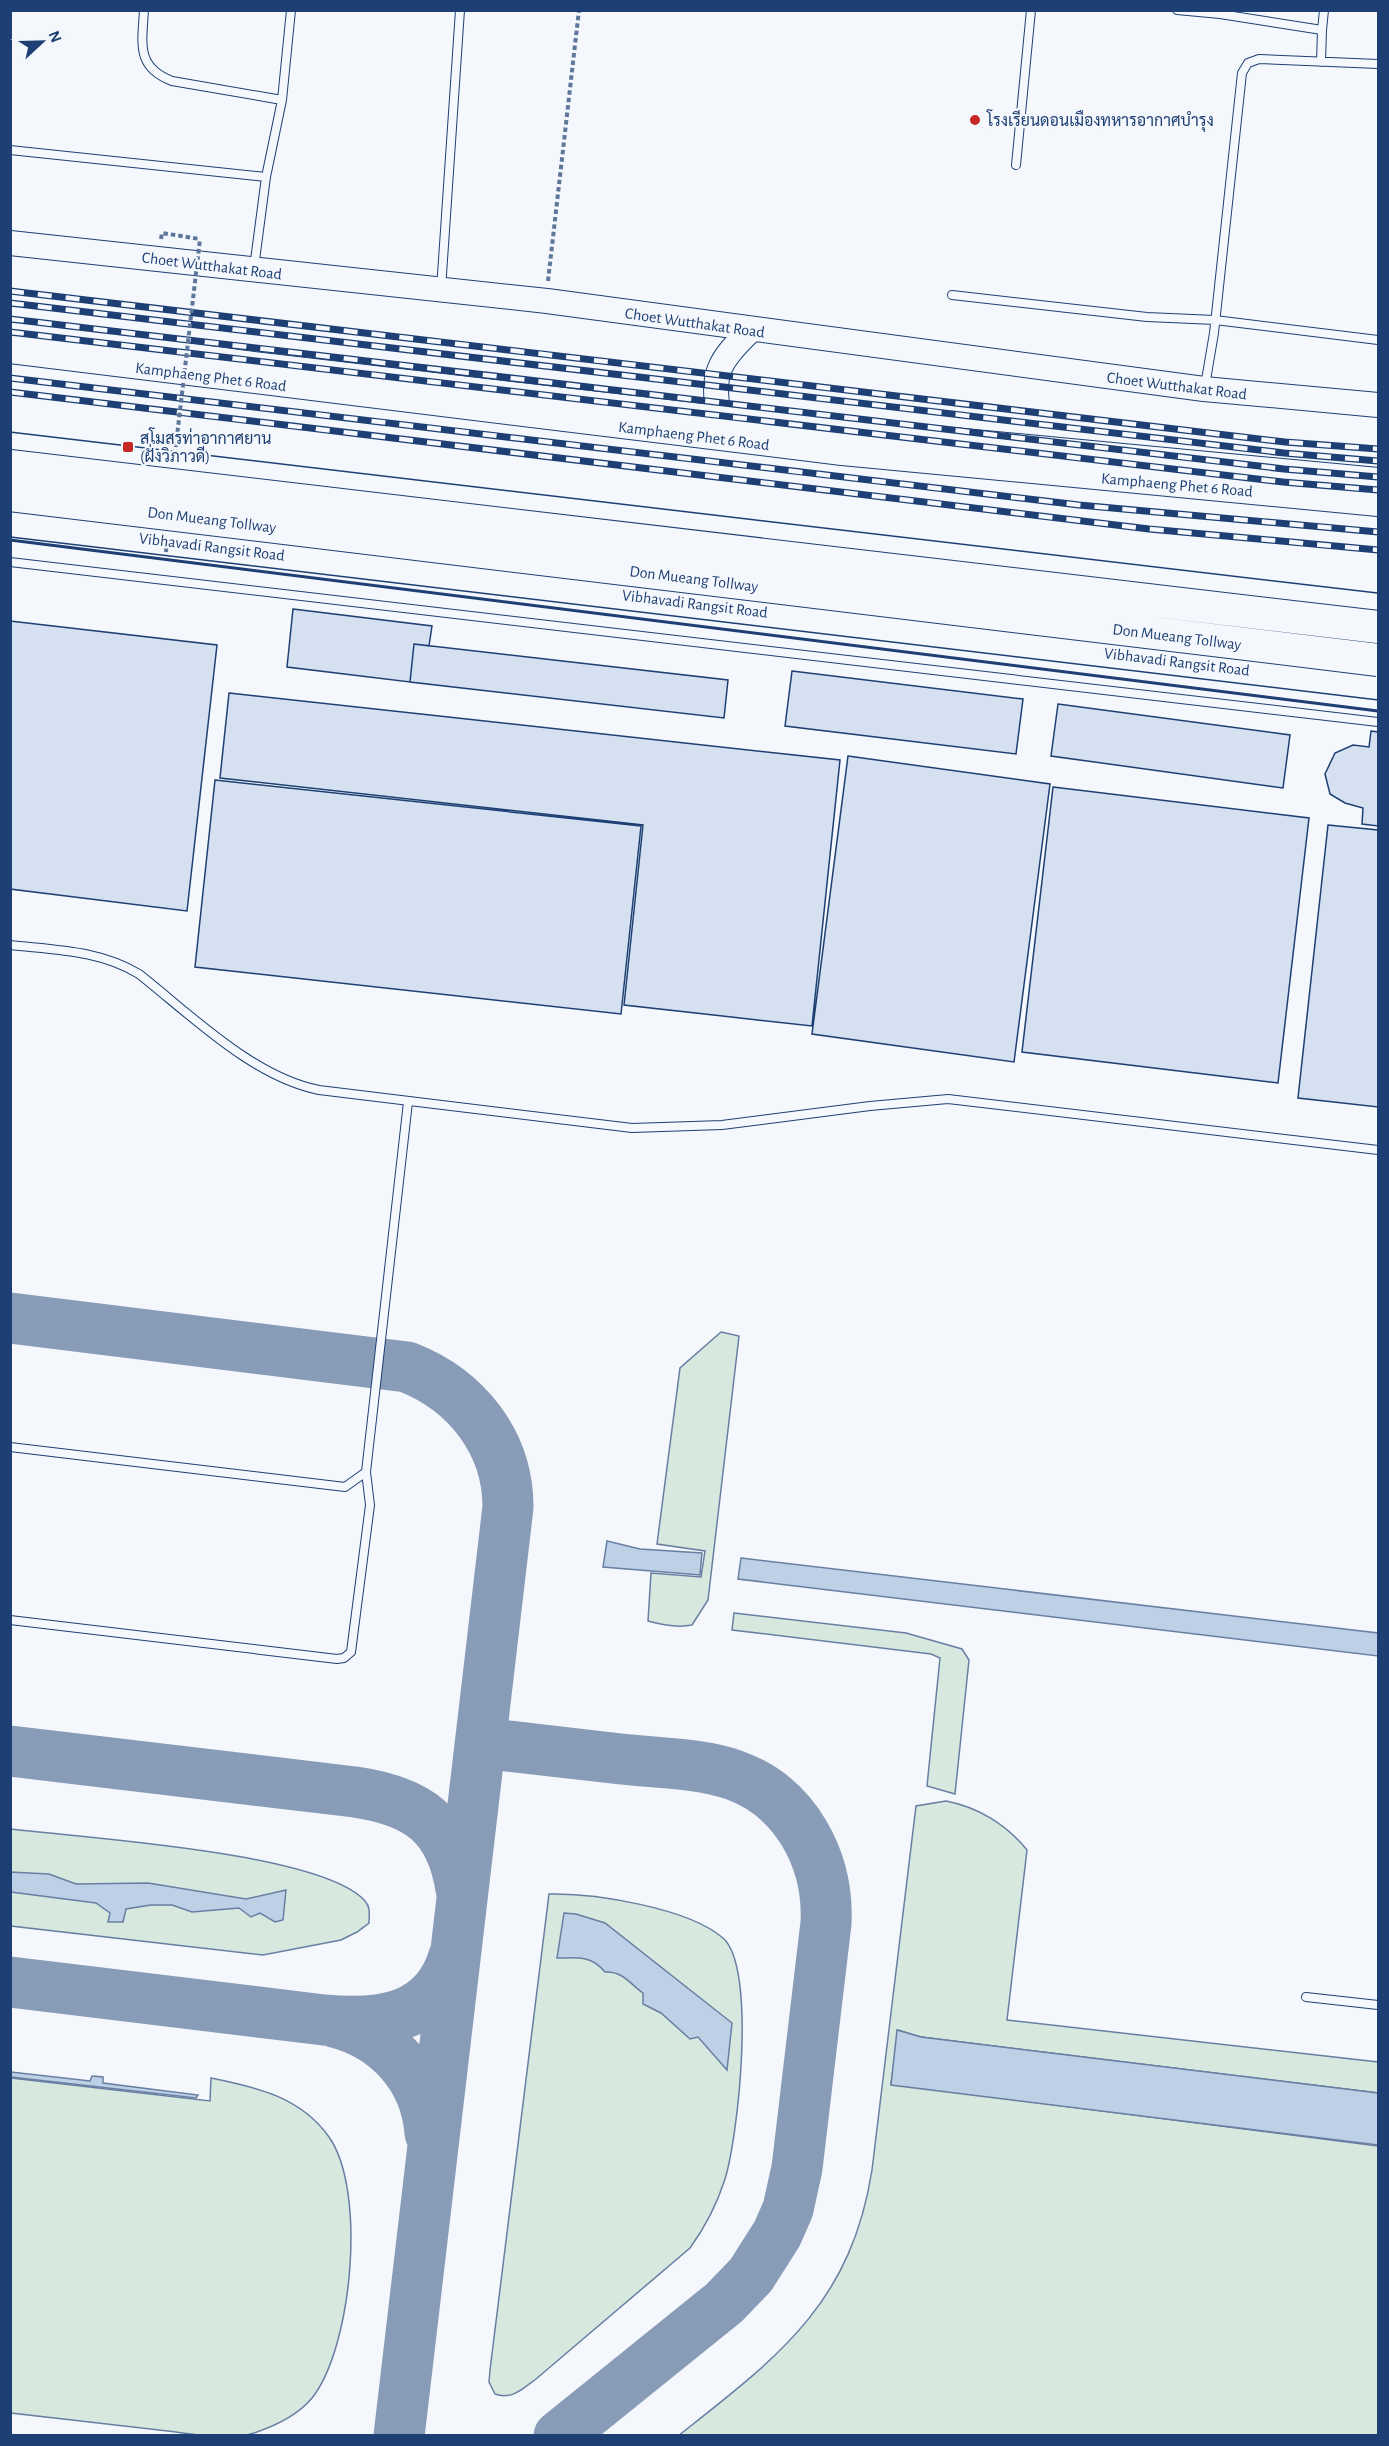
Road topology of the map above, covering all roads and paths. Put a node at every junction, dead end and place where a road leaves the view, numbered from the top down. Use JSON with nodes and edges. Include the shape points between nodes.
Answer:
{"nodes":[{"id":1,"x":144,"y":10,"type":"edge"},
{"id":2,"x":291,"y":10,"type":"edge"},
{"id":3,"x":460,"y":10,"type":"edge"},
{"id":4,"x":579,"y":10,"type":"edge"},
{"id":5,"x":1031,"y":10,"type":"edge"},
{"id":6,"x":1177,"y":10,"type":"edge"},
{"id":7,"x":1324,"y":10,"type":"edge"},
{"id":8,"x":1322,"y":30,"type":"junction"},
{"id":9,"x":1321,"y":62,"type":"junction"},
{"id":10,"x":1378,"y":64,"type":"edge"},
{"id":11,"x":282,"y":100,"type":"junction"},
{"id":12,"x":10,"y":150,"type":"edge"},
{"id":13,"x":1016,"y":165,"type":"dead end"},
{"id":14,"x":266,"y":177,"type":"junction"},
{"id":15,"x":162,"y":233,"type":"dead end"},
{"id":16,"x":10,"y":243,"type":"edge"},
{"id":17,"x":255,"y":260,"type":"junction"},
{"id":18,"x":548,"y":276,"type":"dead end"},
{"id":19,"x":441,"y":290,"type":"junction"},
{"id":20,"x":952,"y":295,"type":"dead end"},
{"id":21,"x":1215,"y":320,"type":"junction"},
{"id":22,"x":751,"y":330,"type":"junction"},
{"id":23,"x":10,"y":331,"type":"edge"},
{"id":24,"x":1378,"y":340,"type":"edge"},
{"id":25,"x":10,"y":351,"type":"edge"},
{"id":26,"x":1206,"y":381,"type":"junction"},
{"id":27,"x":1378,"y":405,"type":"edge"},
{"id":28,"x":720,"y":418,"type":"junction"},
{"id":29,"x":10,"y":447,"type":"edge"},
{"id":30,"x":10,"y":466,"type":"edge"},
{"id":31,"x":173,"y":471,"type":"dead end"},
{"id":32,"x":1378,"y":480,"type":"edge"},
{"id":33,"x":10,"y":495,"type":"edge"},
{"id":34,"x":1378,"y":504,"type":"edge"},
{"id":35,"x":10,"y":522,"type":"edge"},
{"id":36,"x":168,"y":528,"type":"dead end"},
{"id":37,"x":166,"y":552,"type":"dead end"},
{"id":38,"x":10,"y":562,"type":"edge"},
{"id":39,"x":1378,"y":608,"type":"edge"},
{"id":40,"x":1378,"y":627,"type":"edge"},
{"id":41,"x":1378,"y":660,"type":"edge"},
{"id":42,"x":1378,"y":685,"type":"edge"},
{"id":43,"x":1378,"y":722,"type":"edge"},
{"id":44,"x":10,"y":945,"type":"edge"},
{"id":45,"x":408,"y":1102,"type":"junction"},
{"id":46,"x":1378,"y":1150,"type":"edge"},
{"id":47,"x":10,"y":1447,"type":"edge"},
{"id":48,"x":366,"y":1472,"type":"junction"},
{"id":49,"x":10,"y":1620,"type":"edge"},
{"id":50,"x":1306,"y":1997,"type":"dead end"},
{"id":51,"x":1378,"y":2005,"type":"edge"}],
"edges":[{"from":1,"to":11,"type":"lane","via":[[142,43],[149,67],[156,75]]},
{"from":2,"to":11,"type":"lane"},
{"from":3,"to":19,"type":"lane"},
{"from":4,"to":18,"type":"path"},
{"from":5,"to":13,"type":"lane"},
{"from":6,"to":8,"type":"lane"},
{"from":7,"to":8,"type":"lane"},
{"from":8,"to":9,"type":"lane"},
{"from":9,"to":10,"type":"lane"},
{"from":9,"to":21,"type":"lane","via":[[1259,59],[1248,63],[1242,73]]},
{"from":11,"to":14,"type":"lane"},
{"from":12,"to":14,"type":"lane"},
{"from":14,"to":17,"type":"lane"},
{"from":15,"to":31,"type":"path","bridge":true,"via":[[200,239]]},
{"from":16,"to":17,"type":"main road","name":"Choet Wutthakat Road"},
{"from":17,"to":19,"type":"main road","name":"Choet Wutthakat Road"},
{"from":19,"to":22,"type":"main road","name":"Choet Wutthakat Road"},
{"from":20,"to":21,"type":"lane","via":[[1147,317]]},
{"from":21,"to":24,"type":"lane"},
{"from":21,"to":26,"type":"lane"},
{"from":22,"to":26,"type":"main road","name":"Choet Wutthakat Road"},
{"from":22,"to":28,"type":"main road","via":[[728,351],[717,369],[714,396]]},
{"from":23,"to":28,"type":"main road","name":"Kamphaeng Phet 6 Road","via":[[253,364]]},
{"from":25,"to":34,"type":"main road","name":"Kamphaeng Phet 6 Road","via":[[842,453]]},
{"from":26,"to":27,"type":"main road","name":"Choet Wutthakat Road"},
{"from":28,"to":32,"type":"main road","name":"Kamphaeng Phet 6 Road"},
{"from":29,"to":39,"type":"highway"},
{"from":30,"to":40,"type":"highway","name":"Don Mueang Tollway","bridge":true},
{"from":33,"to":41,"type":"highway","name":"Don Mueang Tollway","bridge":true},
{"from":35,"to":42,"type":"highway","name":"Vibhavadi Rangsit Road"},
{"from":36,"to":37,"type":"path","bridge":true},
{"from":38,"to":43,"type":"lane"},
{"from":44,"to":45,"type":"lane","via":[[92,954],[121,963],[252,1062],[285,1081],[319,1090]]},
{"from":45,"to":46,"type":"lane","via":[[632,1128],[722,1125],[948,1099]]},
{"from":45,"to":48,"type":"lane"},
{"from":47,"to":48,"type":"lane","via":[[345,1486]]},
{"from":48,"to":49,"type":"lane","via":[[370,1505],[354,1646],[344,1658]]},
{"from":50,"to":51,"type":"lane"}]}
